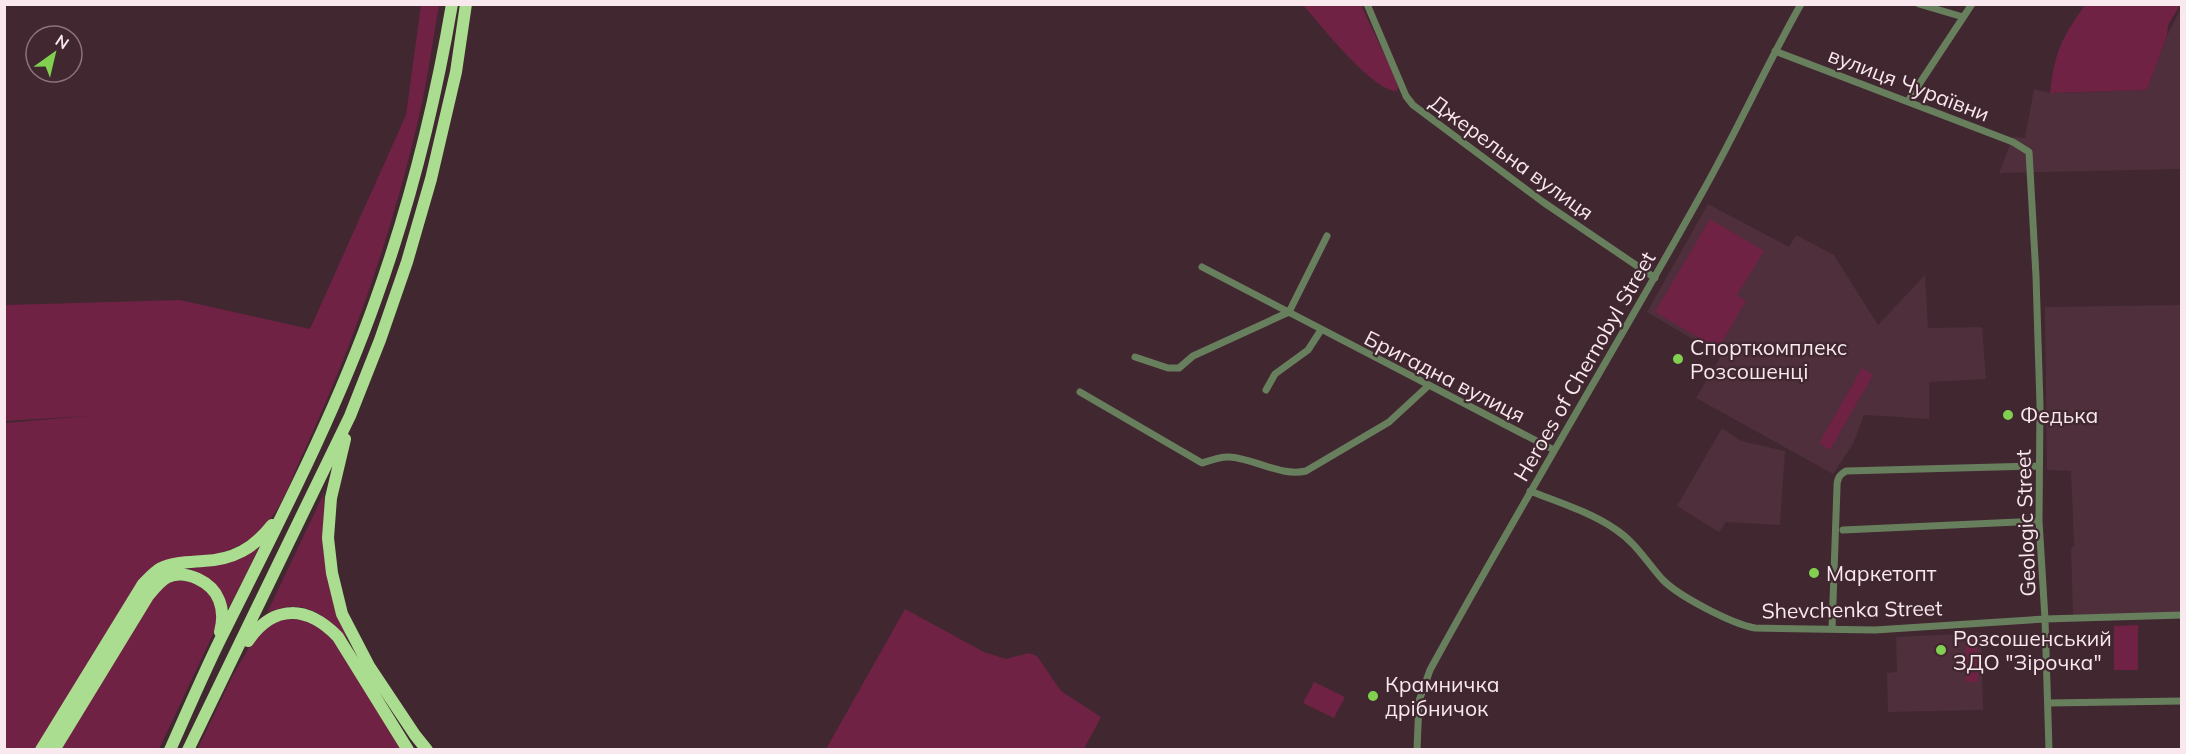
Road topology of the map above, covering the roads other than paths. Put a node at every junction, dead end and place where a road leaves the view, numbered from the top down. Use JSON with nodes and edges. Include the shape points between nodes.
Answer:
{"nodes":[{"id":1,"x":452,"y":4,"type":"edge"},
{"id":2,"x":466,"y":4,"type":"edge"},
{"id":3,"x":1367,"y":4,"type":"edge"},
{"id":4,"x":1801,"y":4,"type":"edge"},
{"id":5,"x":1919,"y":4,"type":"edge"},
{"id":6,"x":1972,"y":4,"type":"edge"},
{"id":7,"x":1963,"y":17,"type":"junction"},
{"id":8,"x":1775,"y":51,"type":"junction"},
{"id":9,"x":1908,"y":101,"type":"junction"},
{"id":10,"x":2029,"y":152,"type":"joint"},
{"id":11,"x":1327,"y":236,"type":"dead end"},
{"id":12,"x":1202,"y":267,"type":"dead end"},
{"id":13,"x":1655,"y":278,"type":"junction"},
{"id":14,"x":1289,"y":312,"type":"junction"},
{"id":15,"x":1321,"y":330,"type":"junction"},
{"id":16,"x":1135,"y":357,"type":"dead end"},
{"id":17,"x":1428,"y":386,"type":"junction"},
{"id":18,"x":1266,"y":390,"type":"dead end"},
{"id":19,"x":1080,"y":392,"type":"dead end"},
{"id":20,"x":350,"y":416,"type":"junction"},
{"id":21,"x":1554,"y":450,"type":"junction"},
{"id":22,"x":2038,"y":466,"type":"junction"},
{"id":23,"x":1530,"y":491,"type":"junction"},
{"id":24,"x":291,"y":500,"type":"junction"},
{"id":25,"x":2039,"y":521,"type":"junction"},
{"id":26,"x":1843,"y":530,"type":"dead end"},
{"id":27,"x":2181,"y":615,"type":"edge"},
{"id":28,"x":2045,"y":619,"type":"junction"},
{"id":29,"x":1832,"y":629,"type":"junction"},
{"id":30,"x":218,"y":644,"type":"junction"},
{"id":31,"x":228,"y":668,"type":"junction"},
{"id":32,"x":2181,"y":701,"type":"edge"},
{"id":33,"x":2048,"y":702,"type":"junction"},
{"id":34,"x":41,"y":750,"type":"edge"},
{"id":35,"x":54,"y":750,"type":"edge"},
{"id":36,"x":170,"y":750,"type":"edge"},
{"id":37,"x":188,"y":750,"type":"edge"},
{"id":38,"x":408,"y":750,"type":"edge"},
{"id":39,"x":427,"y":750,"type":"edge"},
{"id":40,"x":1417,"y":750,"type":"edge"},
{"id":41,"x":2049,"y":750,"type":"edge"}],
"edges":[{"from":1,"to":24,"type":"highway","via":[[430,114],[376,300]]},
{"from":2,"to":20,"type":"highway","via":[[449,106],[410,252],[381,340]]},
{"from":3,"to":13,"type":"street","name":"Джерельна вулиця","via":[[1413,105],[1543,202]]},
{"from":4,"to":8,"type":"street","name":"Heroes of Chernobyl Street"},
{"from":5,"to":7,"type":"street"},
{"from":6,"to":7,"type":"street"},
{"from":7,"to":9,"type":"street"},
{"from":8,"to":9,"type":"street","name":"вулиця Чураївни"},
{"from":8,"to":13,"type":"street","name":"Heroes of Chernobyl Street"},
{"from":9,"to":10,"type":"street","name":"вулиця Чураївни","via":[[2013,142]]},
{"from":10,"to":22,"type":"street","name":"Geologic Street","via":[[2040,393]]},
{"from":11,"to":14,"type":"street"},
{"from":12,"to":14,"type":"street","name":"Бригадна вулиця"},
{"from":13,"to":21,"type":"street","name":"Heroes of Chernobyl Street"},
{"from":14,"to":15,"type":"street","name":"Бригадна вулиця"},
{"from":14,"to":16,"type":"street","via":[[1193,356],[1179,368]]},
{"from":15,"to":17,"type":"street","name":"Бригадна вулиця"},
{"from":15,"to":18,"type":"street","via":[[1308,350],[1275,374]]},
{"from":17,"to":19,"type":"street","via":[[1389,422],[1295,474],[1230,457],[1202,463]]},
{"from":17,"to":21,"type":"street","name":"Бригадна вулиця"},
{"from":20,"to":31,"type":"highway"},
{"from":20,"to":39,"type":"highway","via":[[331,498],[328,538],[342,614],[356,644]]},
{"from":21,"to":23,"type":"street","name":"Heroes of Chernobyl Street"},
{"from":22,"to":25,"type":"street","name":"Geologic Street"},
{"from":22,"to":29,"type":"street","via":[[1851,470],[1840,474]]},
{"from":23,"to":29,"type":"street","name":"Shevchenka Street","via":[[1614,528],[1634,544],[1664,580],[1741,626]]},
{"from":23,"to":40,"type":"street","name":"Heroes of Chernobyl Street","via":[[1426,680],[1417,714]]},
{"from":24,"to":30,"type":"highway"},
{"from":24,"to":34,"type":"highway","via":[[260,540],[244,551],[214,561],[161,568],[142,584]]},
{"from":25,"to":26,"type":"street"},
{"from":25,"to":28,"type":"street","name":"Geologic Street"},
{"from":27,"to":28,"type":"street","name":"Shevchenka Street"},
{"from":28,"to":29,"type":"street","name":"Shevchenka Street","via":[[1875,630]]},
{"from":28,"to":33,"type":"street","name":"Geologic Street"},
{"from":30,"to":35,"type":"highway","via":[[223,621],[214,593],[196,578],[184,574],[167,577],[148,596]]},
{"from":30,"to":36,"type":"highway"},
{"from":31,"to":37,"type":"highway"},
{"from":31,"to":38,"type":"highway","via":[[259,626],[270,618],[293,613],[313,617],[338,637]]},
{"from":32,"to":33,"type":"street"},
{"from":33,"to":41,"type":"street","name":"Geologic Street"}]}
